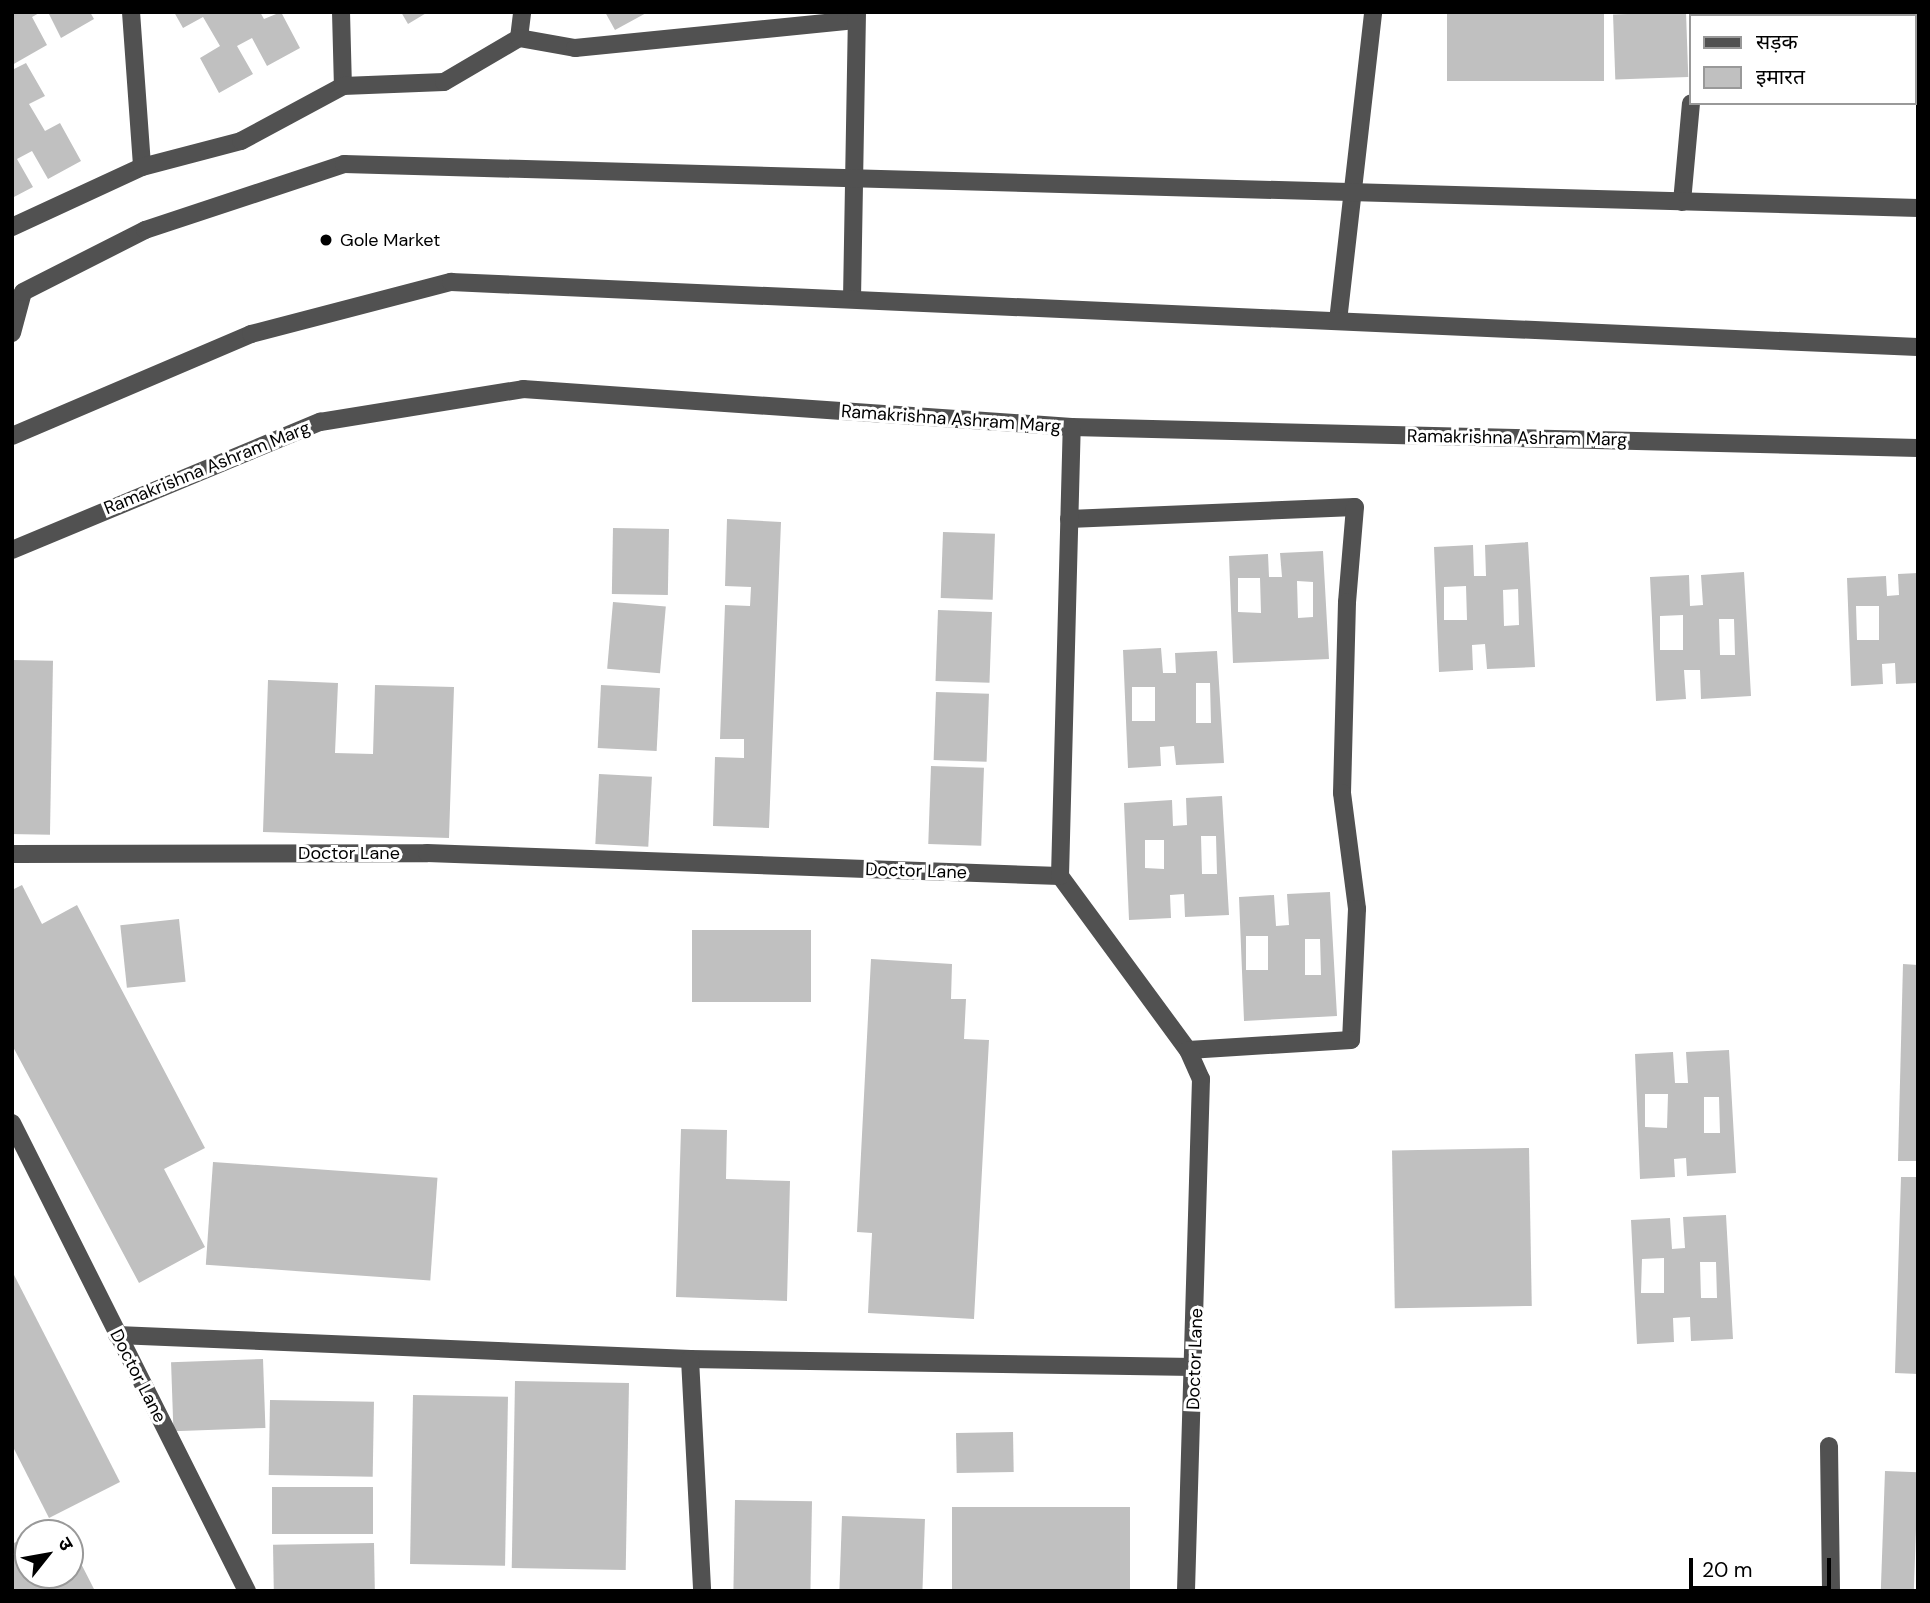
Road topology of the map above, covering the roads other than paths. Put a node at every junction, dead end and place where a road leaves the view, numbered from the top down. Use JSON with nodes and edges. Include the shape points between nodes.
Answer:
{"nodes":[{"id":1,"x":131,"y":12,"type":"edge"},
{"id":2,"x":341,"y":12,"type":"edge"},
{"id":3,"x":522,"y":12,"type":"edge"},
{"id":4,"x":1373,"y":12,"type":"edge"},
{"id":5,"x":857,"y":16,"type":"edge"},
{"id":6,"x":519,"y":38,"type":"junction"},
{"id":7,"x":343,"y":86,"type":"junction"},
{"id":8,"x":1690,"y":105,"type":"edge"},
{"id":9,"x":142,"y":167,"type":"junction"},
{"id":10,"x":854,"y":176,"type":"junction"},
{"id":11,"x":1348,"y":194,"type":"junction"},
{"id":12,"x":1682,"y":202,"type":"junction"},
{"id":13,"x":1918,"y":208,"type":"edge"},
{"id":14,"x":12,"y":226,"type":"edge"},
{"id":15,"x":852,"y":299,"type":"junction"},
{"id":16,"x":1338,"y":321,"type":"junction"},
{"id":17,"x":12,"y":333,"type":"edge"},
{"id":18,"x":1918,"y":347,"type":"edge"},
{"id":19,"x":1072,"y":427,"type":"junction"},
{"id":20,"x":12,"y":436,"type":"edge"},
{"id":21,"x":1918,"y":448,"type":"edge"},
{"id":22,"x":1069,"y":519,"type":"junction"},
{"id":23,"x":12,"y":550,"type":"edge"},
{"id":24,"x":12,"y":854,"type":"edge"},
{"id":25,"x":1059,"y":876,"type":"junction"},
{"id":26,"x":1188,"y":1050,"type":"junction"},
{"id":27,"x":12,"y":1123,"type":"edge"},
{"id":28,"x":117,"y":1335,"type":"junction"},
{"id":29,"x":690,"y":1359,"type":"junction"},
{"id":30,"x":1194,"y":1367,"type":"junction"},
{"id":31,"x":1829,"y":1446,"type":"dead end"},
{"id":32,"x":247,"y":1591,"type":"edge"},
{"id":33,"x":702,"y":1591,"type":"edge"},
{"id":34,"x":1186,"y":1591,"type":"edge"},
{"id":35,"x":1831,"y":1591,"type":"edge"}],
"edges":[{"from":1,"to":9,"type":"street"},
{"from":2,"to":7,"type":"street"},
{"from":3,"to":6,"type":"street"},
{"from":4,"to":11,"type":"street"},
{"from":5,"to":6,"type":"street","via":[[575,48]]},
{"from":5,"to":10,"type":"street"},
{"from":6,"to":7,"type":"street","via":[[444,82]]},
{"from":7,"to":9,"type":"street","via":[[241,141]]},
{"from":8,"to":12,"type":"street"},
{"from":9,"to":14,"type":"street"},
{"from":10,"to":11,"type":"street"},
{"from":10,"to":15,"type":"street"},
{"from":10,"to":17,"type":"street","via":[[344,164],[133,236],[23,292]]},
{"from":11,"to":12,"type":"street"},
{"from":11,"to":16,"type":"street"},
{"from":12,"to":13,"type":"street"},
{"from":15,"to":16,"type":"street"},
{"from":15,"to":20,"type":"street","via":[[451,282],[251,334]]},
{"from":16,"to":18,"type":"street"},
{"from":19,"to":21,"type":"street","name":"Ramakrishna Ashram Marg"},
{"from":19,"to":22,"type":"street"},
{"from":19,"to":23,"type":"street","name":"Ramakrishna Ashram Marg","via":[[523,389],[320,422]]},
{"from":22,"to":25,"type":"street"},
{"from":22,"to":26,"type":"street","via":[[1355,507],[1347,601],[1342,793],[1357,909],[1351,1040]]},
{"from":24,"to":25,"type":"street","name":"Doctor Lane","via":[[427,853]]},
{"from":25,"to":26,"type":"street","name":"Doctor Lane"},
{"from":26,"to":30,"type":"street","name":"Doctor Lane","via":[[1201,1079],[1203,1113]]},
{"from":27,"to":28,"type":"street","name":"Doctor Lane"},
{"from":28,"to":29,"type":"street"},
{"from":28,"to":32,"type":"street","name":"Doctor Lane"},
{"from":29,"to":30,"type":"street"},
{"from":29,"to":33,"type":"street"},
{"from":30,"to":34,"type":"street","name":"Doctor Lane"},
{"from":31,"to":35,"type":"street"}]}
